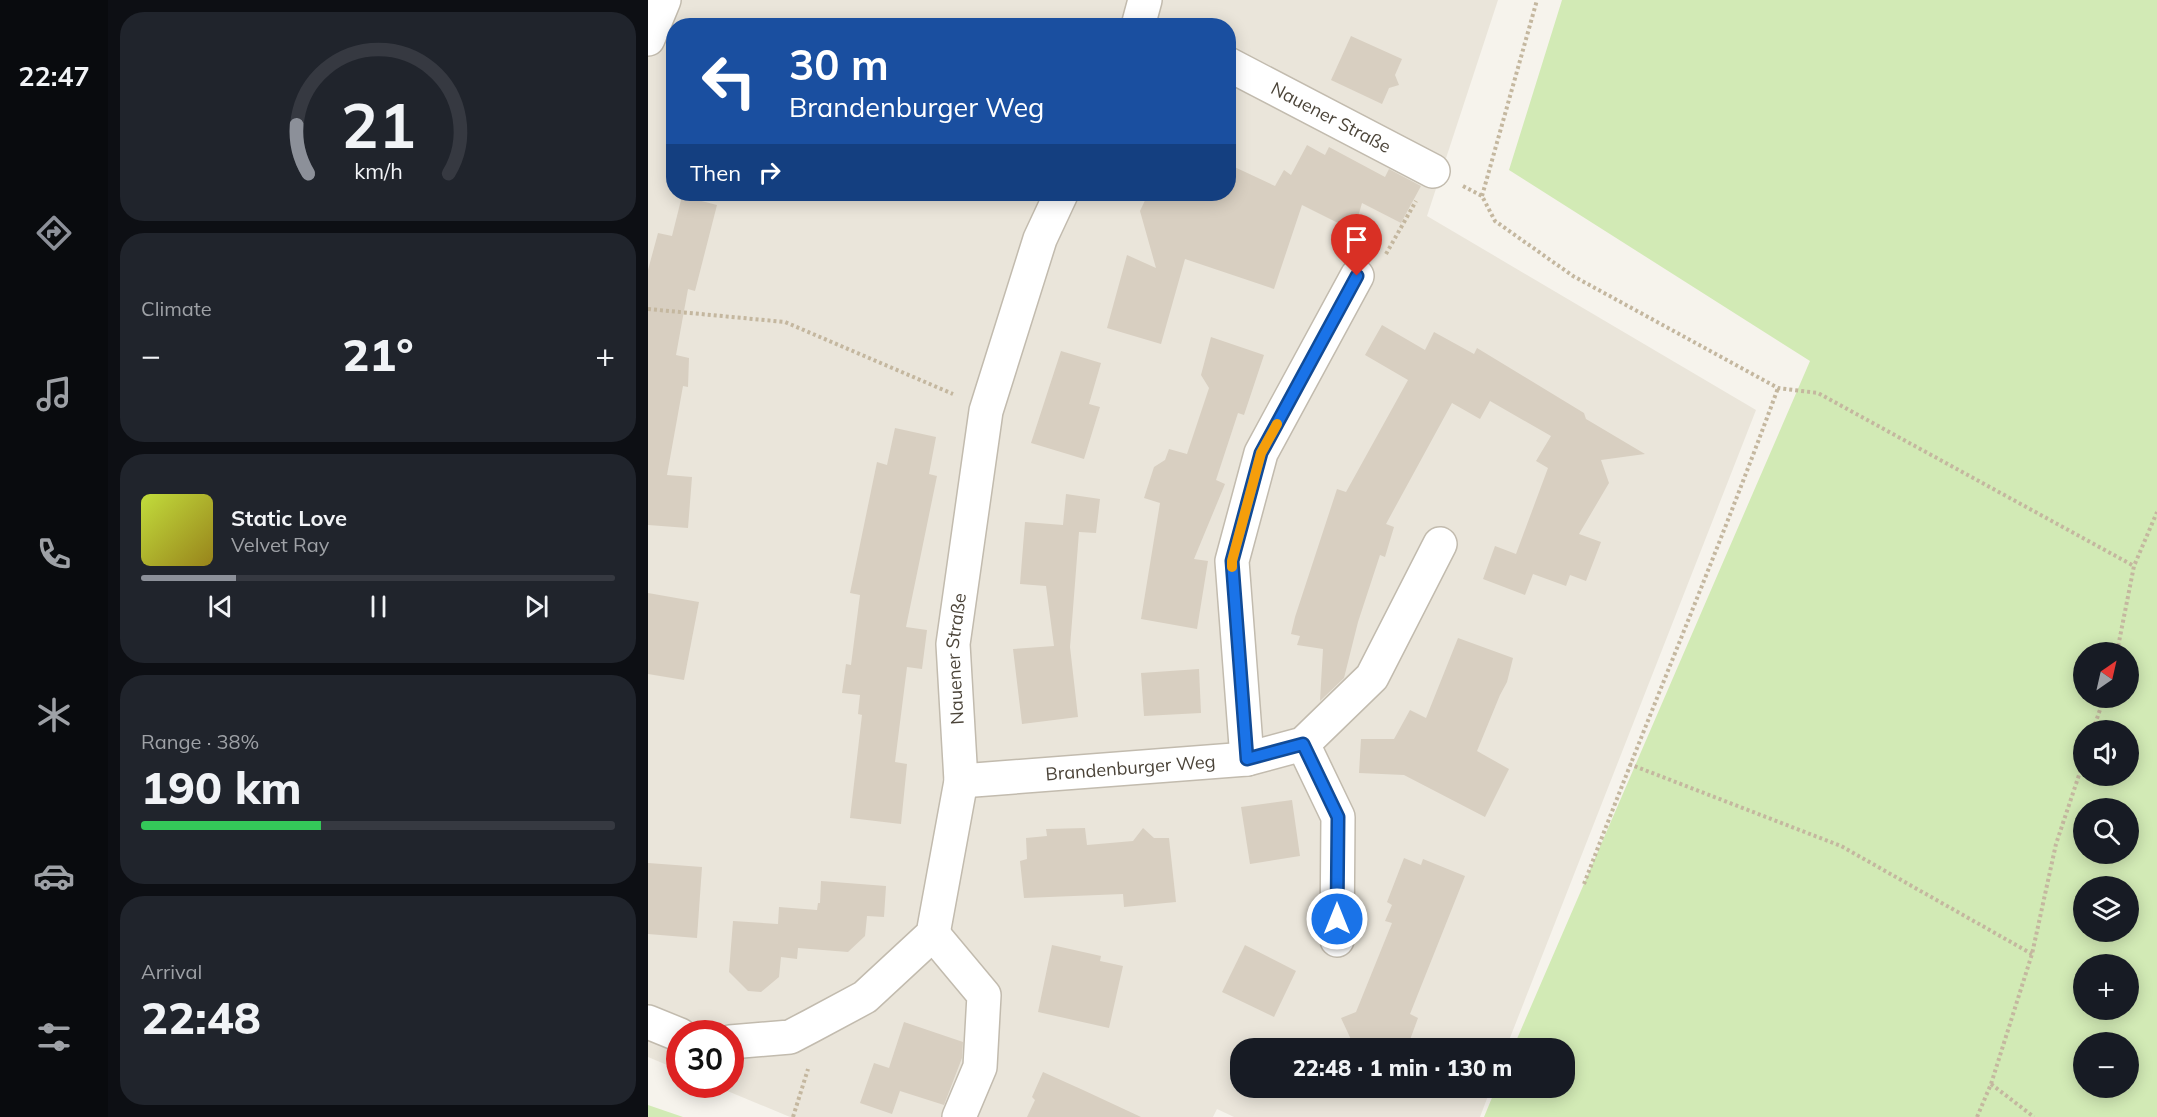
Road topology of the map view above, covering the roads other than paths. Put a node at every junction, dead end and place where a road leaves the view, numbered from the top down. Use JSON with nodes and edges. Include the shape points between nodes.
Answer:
{"nodes":[{"id":1,"x":664,"y":0,"type":"edge"},
{"id":2,"x":648,"y":39,"type":"edge"},
{"id":3,"x":1236,"y":68,"type":"edge"},
{"id":4,"x":1433,"y":171,"type":"road end"},
{"id":5,"x":1058,"y":201,"type":"edge"},
{"id":6,"x":1357,"y":276,"type":"road end"},
{"id":7,"x":1440,"y":544,"type":"dead end"},
{"id":8,"x":1303,"y":744,"type":"junction"},
{"id":9,"x":1247,"y":759,"type":"junction"},
{"id":10,"x":961,"y":781,"type":"junction"},
{"id":11,"x":933,"y":934,"type":"junction"},
{"id":12,"x":1337,"y":940,"type":"dead end"},
{"id":13,"x":648,"y":1022,"type":"edge"},
{"id":14,"x":666,"y":1029,"type":"edge"},
{"id":15,"x":744,"y":1041,"type":"edge"},
{"id":16,"x":959,"y":1117,"type":"edge"}],
"edges":[{"from":1,"to":2,"type":"street"},
{"from":3,"to":4,"type":"street","name":"Nauener Straße"},
{"from":5,"to":10,"type":"street","name":"Nauener Straße","via":[[1040,239],[986,411],[953,644]]},
{"from":6,"to":9,"type":"street","via":[[1261,453],[1232,561]]},
{"from":7,"to":8,"type":"street","name":"Brandenburger Weg","via":[[1372,677]]},
{"from":8,"to":9,"type":"street","name":"Brandenburger Weg"},
{"from":8,"to":12,"type":"street","via":[[1338,817]]},
{"from":9,"to":10,"type":"street","name":"Brandenburger Weg"},
{"from":10,"to":11,"type":"street","name":"Nauener Straße"},
{"from":11,"to":15,"type":"street","via":[[866,997],[790,1037]]},
{"from":11,"to":16,"type":"street","via":[[984,995],[980,1067]]},
{"from":13,"to":14,"type":"street"}]}
